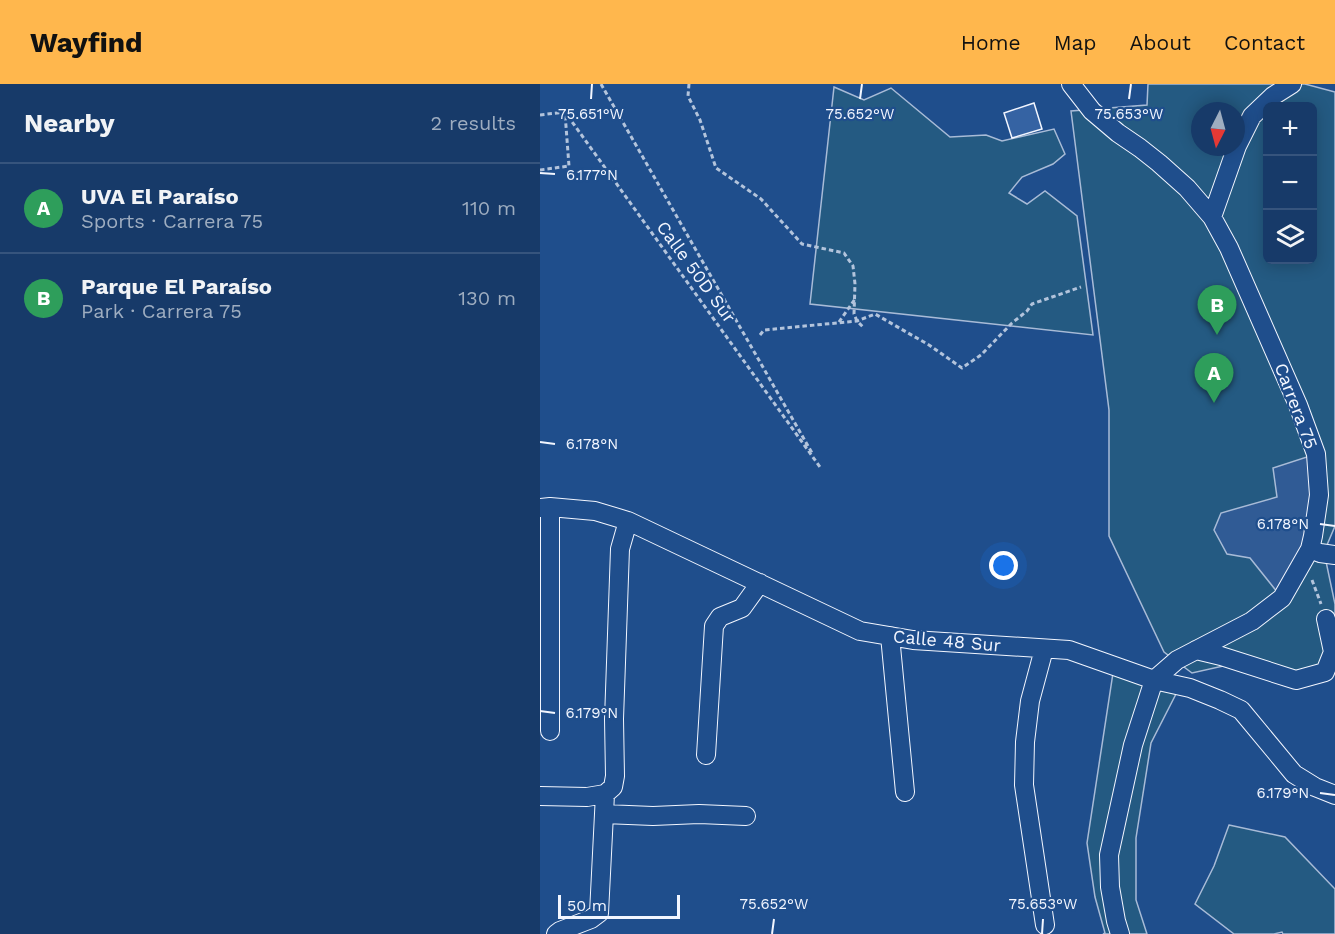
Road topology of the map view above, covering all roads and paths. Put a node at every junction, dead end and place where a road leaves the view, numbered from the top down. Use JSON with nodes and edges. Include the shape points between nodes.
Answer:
{"nodes":[{"id":1,"x":602,"y":84,"type":"edge"},
{"id":2,"x":689,"y":84,"type":"edge"},
{"id":3,"x":1071,"y":84,"type":"edge"},
{"id":4,"x":1292,"y":84,"type":"edge"},
{"id":5,"x":565,"y":112,"type":"junction"},
{"id":6,"x":540,"y":115,"type":"edge"},
{"id":7,"x":540,"y":170,"type":"edge"},
{"id":8,"x":1212,"y":217,"type":"junction"},
{"id":9,"x":1081,"y":287,"type":"dead end"},
{"id":10,"x":855,"y":299,"type":"junction"},
{"id":11,"x":857,"y":321,"type":"junction"},
{"id":12,"x":839,"y":322,"type":"junction"},
{"id":13,"x":864,"y":327,"type":"dead end"},
{"id":14,"x":760,"y":335,"type":"dead end"},
{"id":15,"x":545,"y":508,"type":"edge"},
{"id":16,"x":628,"y":521,"type":"junction"},
{"id":17,"x":1307,"y":553,"type":"junction"},
{"id":18,"x":1335,"y":555,"type":"edge"},
{"id":19,"x":760,"y":583,"type":"junction"},
{"id":20,"x":1326,"y":619,"type":"joint"},
{"id":21,"x":890,"y":636,"type":"junction"},
{"id":22,"x":1044,"y":649,"type":"junction"},
{"id":23,"x":1196,"y":650,"type":"junction"},
{"id":24,"x":1154,"y":680,"type":"junction"},
{"id":25,"x":550,"y":731,"type":"dead end"},
{"id":26,"x":706,"y":755,"type":"dead end"},
{"id":27,"x":905,"y":792,"type":"dead end"},
{"id":28,"x":605,"y":794,"type":"junction"},
{"id":29,"x":1335,"y":795,"type":"edge"},
{"id":30,"x":540,"y":796,"type":"edge"},
{"id":31,"x":604,"y":814,"type":"junction"},
{"id":32,"x":746,"y":816,"type":"dead end"},
{"id":33,"x":598,"y":913,"type":"junction"},
{"id":34,"x":1045,"y":925,"type":"dead end"},
{"id":35,"x":556,"y":934,"type":"edge"},
{"id":36,"x":599,"y":934,"type":"edge"},
{"id":37,"x":1120,"y":934,"type":"edge"}],
"edges":[{"from":1,"to":5,"type":"path","name":"Calle 50D Sur","via":[[820,467]]},
{"from":2,"to":10,"type":"path","via":[[688,96],[716,168],[761,199],[802,244],[844,253],[853,266]]},
{"from":3,"to":8,"type":"street","name":"Carrera 75","via":[[1092,111],[1159,163]]},
{"from":4,"to":8,"type":"street","via":[[1252,116]]},
{"from":5,"to":6,"type":"path"},
{"from":5,"to":7,"type":"path","via":[[569,166]]},
{"from":8,"to":17,"type":"street","name":"Carrera 75","via":[[1264,325],[1316,454],[1319,495]]},
{"from":9,"to":11,"type":"path","via":[[1032,304],[981,355],[962,368],[875,314]]},
{"from":10,"to":11,"type":"path"},
{"from":10,"to":12,"type":"path"},
{"from":11,"to":12,"type":"path"},
{"from":11,"to":13,"type":"path"},
{"from":12,"to":14,"type":"path","via":[[764,330]]},
{"from":15,"to":16,"type":"street","name":"Calle 48 Sur","via":[[595,511]]},
{"from":15,"to":25,"type":"street","via":[[551,541]]},
{"from":16,"to":19,"type":"street","name":"Calle 48 Sur"},
{"from":16,"to":28,"type":"street","via":[[620,549],[615,777],[613,787]]},
{"from":17,"to":18,"type":"street"},
{"from":17,"to":20,"type":"path"},
{"from":17,"to":23,"type":"street","name":"Carrera 75","via":[[1282,598],[1252,621]]},
{"from":19,"to":21,"type":"street","name":"Calle 48 Sur","via":[[860,631]]},
{"from":19,"to":26,"type":"street","via":[[742,608],[720,616],[714,626]]},
{"from":20,"to":23,"type":"street","via":[[1334,652],[1325,672],[1296,680]]},
{"from":21,"to":22,"type":"street","name":"Calle 48 Sur"},
{"from":21,"to":27,"type":"street"},
{"from":22,"to":24,"type":"street","name":"Calle 48 Sur","via":[[1068,651]]},
{"from":22,"to":34,"type":"street","via":[[1030,701],[1024,785]]},
{"from":23,"to":24,"type":"street","name":"Carrera 75"},
{"from":24,"to":29,"type":"street","name":"Calle 48 Sur","via":[[1190,688],[1241,710],[1294,774]]},
{"from":24,"to":37,"type":"street","via":[[1133,745],[1109,855],[1110,887]]},
{"from":28,"to":30,"type":"street"},
{"from":28,"to":31,"type":"street"},
{"from":31,"to":32,"type":"street"},
{"from":31,"to":33,"type":"street"},
{"from":33,"to":35,"type":"street"},
{"from":33,"to":36,"type":"street"}]}
